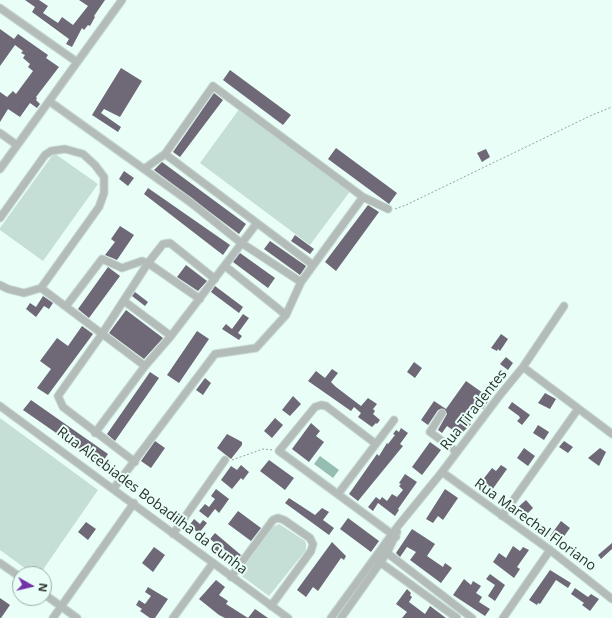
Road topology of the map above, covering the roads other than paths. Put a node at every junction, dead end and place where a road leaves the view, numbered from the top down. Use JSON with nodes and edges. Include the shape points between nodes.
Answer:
{"nodes":[{"id":1,"x":122,"y":0,"type":"edge"},
{"id":2,"x":0,"y":8,"type":"edge"},
{"id":3,"x":77,"y":62,"type":"junction"},
{"id":4,"x":49,"y":101,"type":"junction"},
{"id":5,"x":0,"y":133,"type":"edge"},
{"id":6,"x":17,"y":145,"type":"junction"},
{"id":7,"x":165,"y":154,"type":"junction"},
{"id":8,"x":0,"y":169,"type":"edge"},
{"id":9,"x":144,"y":169,"type":"junction"},
{"id":10,"x":363,"y":197,"type":"junction"},
{"id":11,"x":388,"y":209,"type":"road end"},
{"id":12,"x":0,"y":218,"type":"edge"},
{"id":13,"x":257,"y":223,"type":"junction"},
{"id":14,"x":240,"y":242,"type":"junction"},
{"id":15,"x":148,"y":263,"type":"junction"},
{"id":16,"x":313,"y":265,"type":"junction"},
{"id":17,"x":225,"y":266,"type":"junction"},
{"id":18,"x":216,"y":278,"type":"junction"},
{"id":19,"x":302,"y":282,"type":"junction"},
{"id":20,"x":0,"y":285,"type":"edge"},
{"id":21,"x":41,"y":288,"type":"junction"},
{"id":22,"x":200,"y":299,"type":"junction"},
{"id":23,"x":124,"y":302,"type":"junction"},
{"id":24,"x":67,"y":305,"type":"junction"},
{"id":25,"x":564,"y":306,"type":"dead end"},
{"id":26,"x":286,"y":315,"type":"junction"},
{"id":27,"x":102,"y":334,"type":"junction"},
{"id":28,"x":171,"y":336,"type":"junction"},
{"id":29,"x":145,"y":366,"type":"junction"},
{"id":30,"x":523,"y":368,"type":"junction"},
{"id":31,"x":0,"y":406,"type":"edge"},
{"id":32,"x":578,"y":409,"type":"junction"},
{"id":33,"x":442,"y":413,"type":"dead end"},
{"id":34,"x":394,"y":420,"type":"dead end"},
{"id":35,"x":95,"y":433,"type":"junction"},
{"id":36,"x":612,"y":434,"type":"edge"},
{"id":37,"x":376,"y":444,"type":"junction"},
{"id":38,"x":457,"y":452,"type":"junction"},
{"id":39,"x":225,"y":460,"type":"road end"},
{"id":40,"x":135,"y":462,"type":"junction"},
{"id":41,"x":442,"y":472,"type":"junction"},
{"id":42,"x":114,"y":488,"type":"junction"},
{"id":43,"x":338,"y":494,"type":"junction"},
{"id":44,"x":134,"y":503,"type":"junction"},
{"id":45,"x":502,"y":516,"type":"junction"},
{"id":46,"x":173,"y":534,"type":"junction"},
{"id":47,"x":394,"y":535,"type":"junction"},
{"id":48,"x":550,"y":550,"type":"junction"},
{"id":49,"x":384,"y":551,"type":"junction"},
{"id":50,"x":378,"y":561,"type":"junction"},
{"id":51,"x":213,"y":563,"type":"junction"},
{"id":52,"x":0,"y":564,"type":"edge"},
{"id":53,"x":12,"y":572,"type":"edge"},
{"id":54,"x":231,"y":577,"type":"junction"},
{"id":55,"x":612,"y":599,"type":"edge"},
{"id":56,"x":52,"y":600,"type":"edge"},
{"id":57,"x":61,"y":606,"type":"junction"},
{"id":58,"x":271,"y":606,"type":"junction"},
{"id":59,"x":53,"y":618,"type":"edge"},
{"id":60,"x":77,"y":618,"type":"edge"},
{"id":61,"x":173,"y":618,"type":"edge"},
{"id":62,"x":288,"y":618,"type":"edge"},
{"id":63,"x":331,"y":618,"type":"edge"},
{"id":64,"x":341,"y":618,"type":"edge"},
{"id":65,"x":457,"y":618,"type":"edge"},
{"id":66,"x":472,"y":618,"type":"edge"},
{"id":67,"x":503,"y":618,"type":"edge"}],
"edges":[{"from":1,"to":3,"type":"street"},
{"from":2,"to":3,"type":"street"},
{"from":3,"to":4,"type":"street"},
{"from":4,"to":6,"type":"street"},
{"from":4,"to":9,"type":"street"},
{"from":5,"to":6,"type":"street"},
{"from":6,"to":8,"type":"street"},
{"from":7,"to":9,"type":"street"},
{"from":7,"to":10,"type":"street","via":[[213,86]]},
{"from":7,"to":13,"type":"street"},
{"from":9,"to":14,"type":"street"},
{"from":10,"to":11,"type":"street"},
{"from":10,"to":16,"type":"street"},
{"from":12,"to":21,"type":"street","via":[[45,155],[51,151],[74,150],[83,154],[100,170],[104,177],[102,201]]},
{"from":13,"to":14,"type":"street"},
{"from":13,"to":16,"type":"street"},
{"from":14,"to":17,"type":"street"},
{"from":14,"to":19,"type":"street"},
{"from":15,"to":18,"type":"street","via":[[160,246],[167,242]]},
{"from":15,"to":22,"type":"street"},
{"from":15,"to":23,"type":"street"},
{"from":15,"to":24,"type":"street","via":[[142,261],[122,268],[105,259],[100,260]]},
{"from":16,"to":19,"type":"street"},
{"from":17,"to":18,"type":"street"},
{"from":17,"to":26,"type":"street"},
{"from":18,"to":22,"type":"street"},
{"from":19,"to":26,"type":"street"},
{"from":20,"to":21,"type":"street","via":[[24,293]]},
{"from":21,"to":24,"type":"street"},
{"from":22,"to":28,"type":"street"},
{"from":23,"to":27,"type":"street"},
{"from":23,"to":28,"type":"street"},
{"from":24,"to":27,"type":"street"},
{"from":25,"to":30,"type":"street","name":"Rua Tiradentes"},
{"from":26,"to":40,"type":"street","via":[[256,348],[215,354]]},
{"from":27,"to":29,"type":"street"},
{"from":27,"to":35,"type":"street","via":[[58,396],[63,408]]},
{"from":28,"to":29,"type":"street"},
{"from":29,"to":35,"type":"street"},
{"from":30,"to":32,"type":"street"},
{"from":30,"to":38,"type":"street","name":"Rua Tiradentes"},
{"from":31,"to":42,"type":"street","name":"Rua Alcebiades Bobadilha da Cunha"},
{"from":32,"to":36,"type":"street"},
{"from":32,"to":45,"type":"street"},
{"from":33,"to":38,"type":"street","via":[[430,432]]},
{"from":34,"to":37,"type":"street"},
{"from":35,"to":40,"type":"street"},
{"from":37,"to":43,"type":"street"},
{"from":37,"to":43,"type":"street","via":[[322,405],[315,407],[279,451]]},
{"from":38,"to":41,"type":"street","name":"Rua Tiradentes"},
{"from":39,"to":46,"type":"street"},
{"from":40,"to":42,"type":"street"},
{"from":41,"to":45,"type":"street","name":"Rua Marechal Floriano"},
{"from":41,"to":47,"type":"street","name":"Rua Tiradentes","via":[[398,526]]},
{"from":42,"to":44,"type":"street","name":"Rua Alcebiades Bobadilha da Cunha"},
{"from":43,"to":47,"type":"street"},
{"from":44,"to":46,"type":"street","name":"Rua Alcebiades Bobadilha da Cunha"},
{"from":44,"to":57,"type":"street"},
{"from":45,"to":48,"type":"street","name":"Rua Marechal Floriano"},
{"from":46,"to":51,"type":"street","name":"Rua Alcebiades Bobadilha da Cunha"},
{"from":47,"to":49,"type":"street","name":"Rua Tiradentes"},
{"from":48,"to":55,"type":"street","name":"Rua Marechal Floriano"},
{"from":48,"to":67,"type":"street"},
{"from":49,"to":50,"type":"street","name":"Rua Tiradentes"},
{"from":49,"to":66,"type":"street"},
{"from":50,"to":63,"type":"street","name":"Rua Tiradentes"},
{"from":50,"to":64,"type":"street","name":"Rua Tiradentes"},
{"from":50,"to":65,"type":"street"},
{"from":51,"to":54,"type":"street","name":"Rua Alcebiades Bobadilha da Cunha"},
{"from":51,"to":61,"type":"street"},
{"from":52,"to":53,"type":"street"},
{"from":54,"to":58,"type":"street","name":"Rua Alcebiades Bobadilha da Cunha"},
{"from":54,"to":58,"type":"street","via":[[273,520],[284,520],[310,538],[313,544],[312,551]]},
{"from":56,"to":57,"type":"street"},
{"from":57,"to":59,"type":"street"},
{"from":57,"to":60,"type":"street"},
{"from":58,"to":62,"type":"street","name":"Rua Alcebiades Bobadilha da Cunha"}]}
